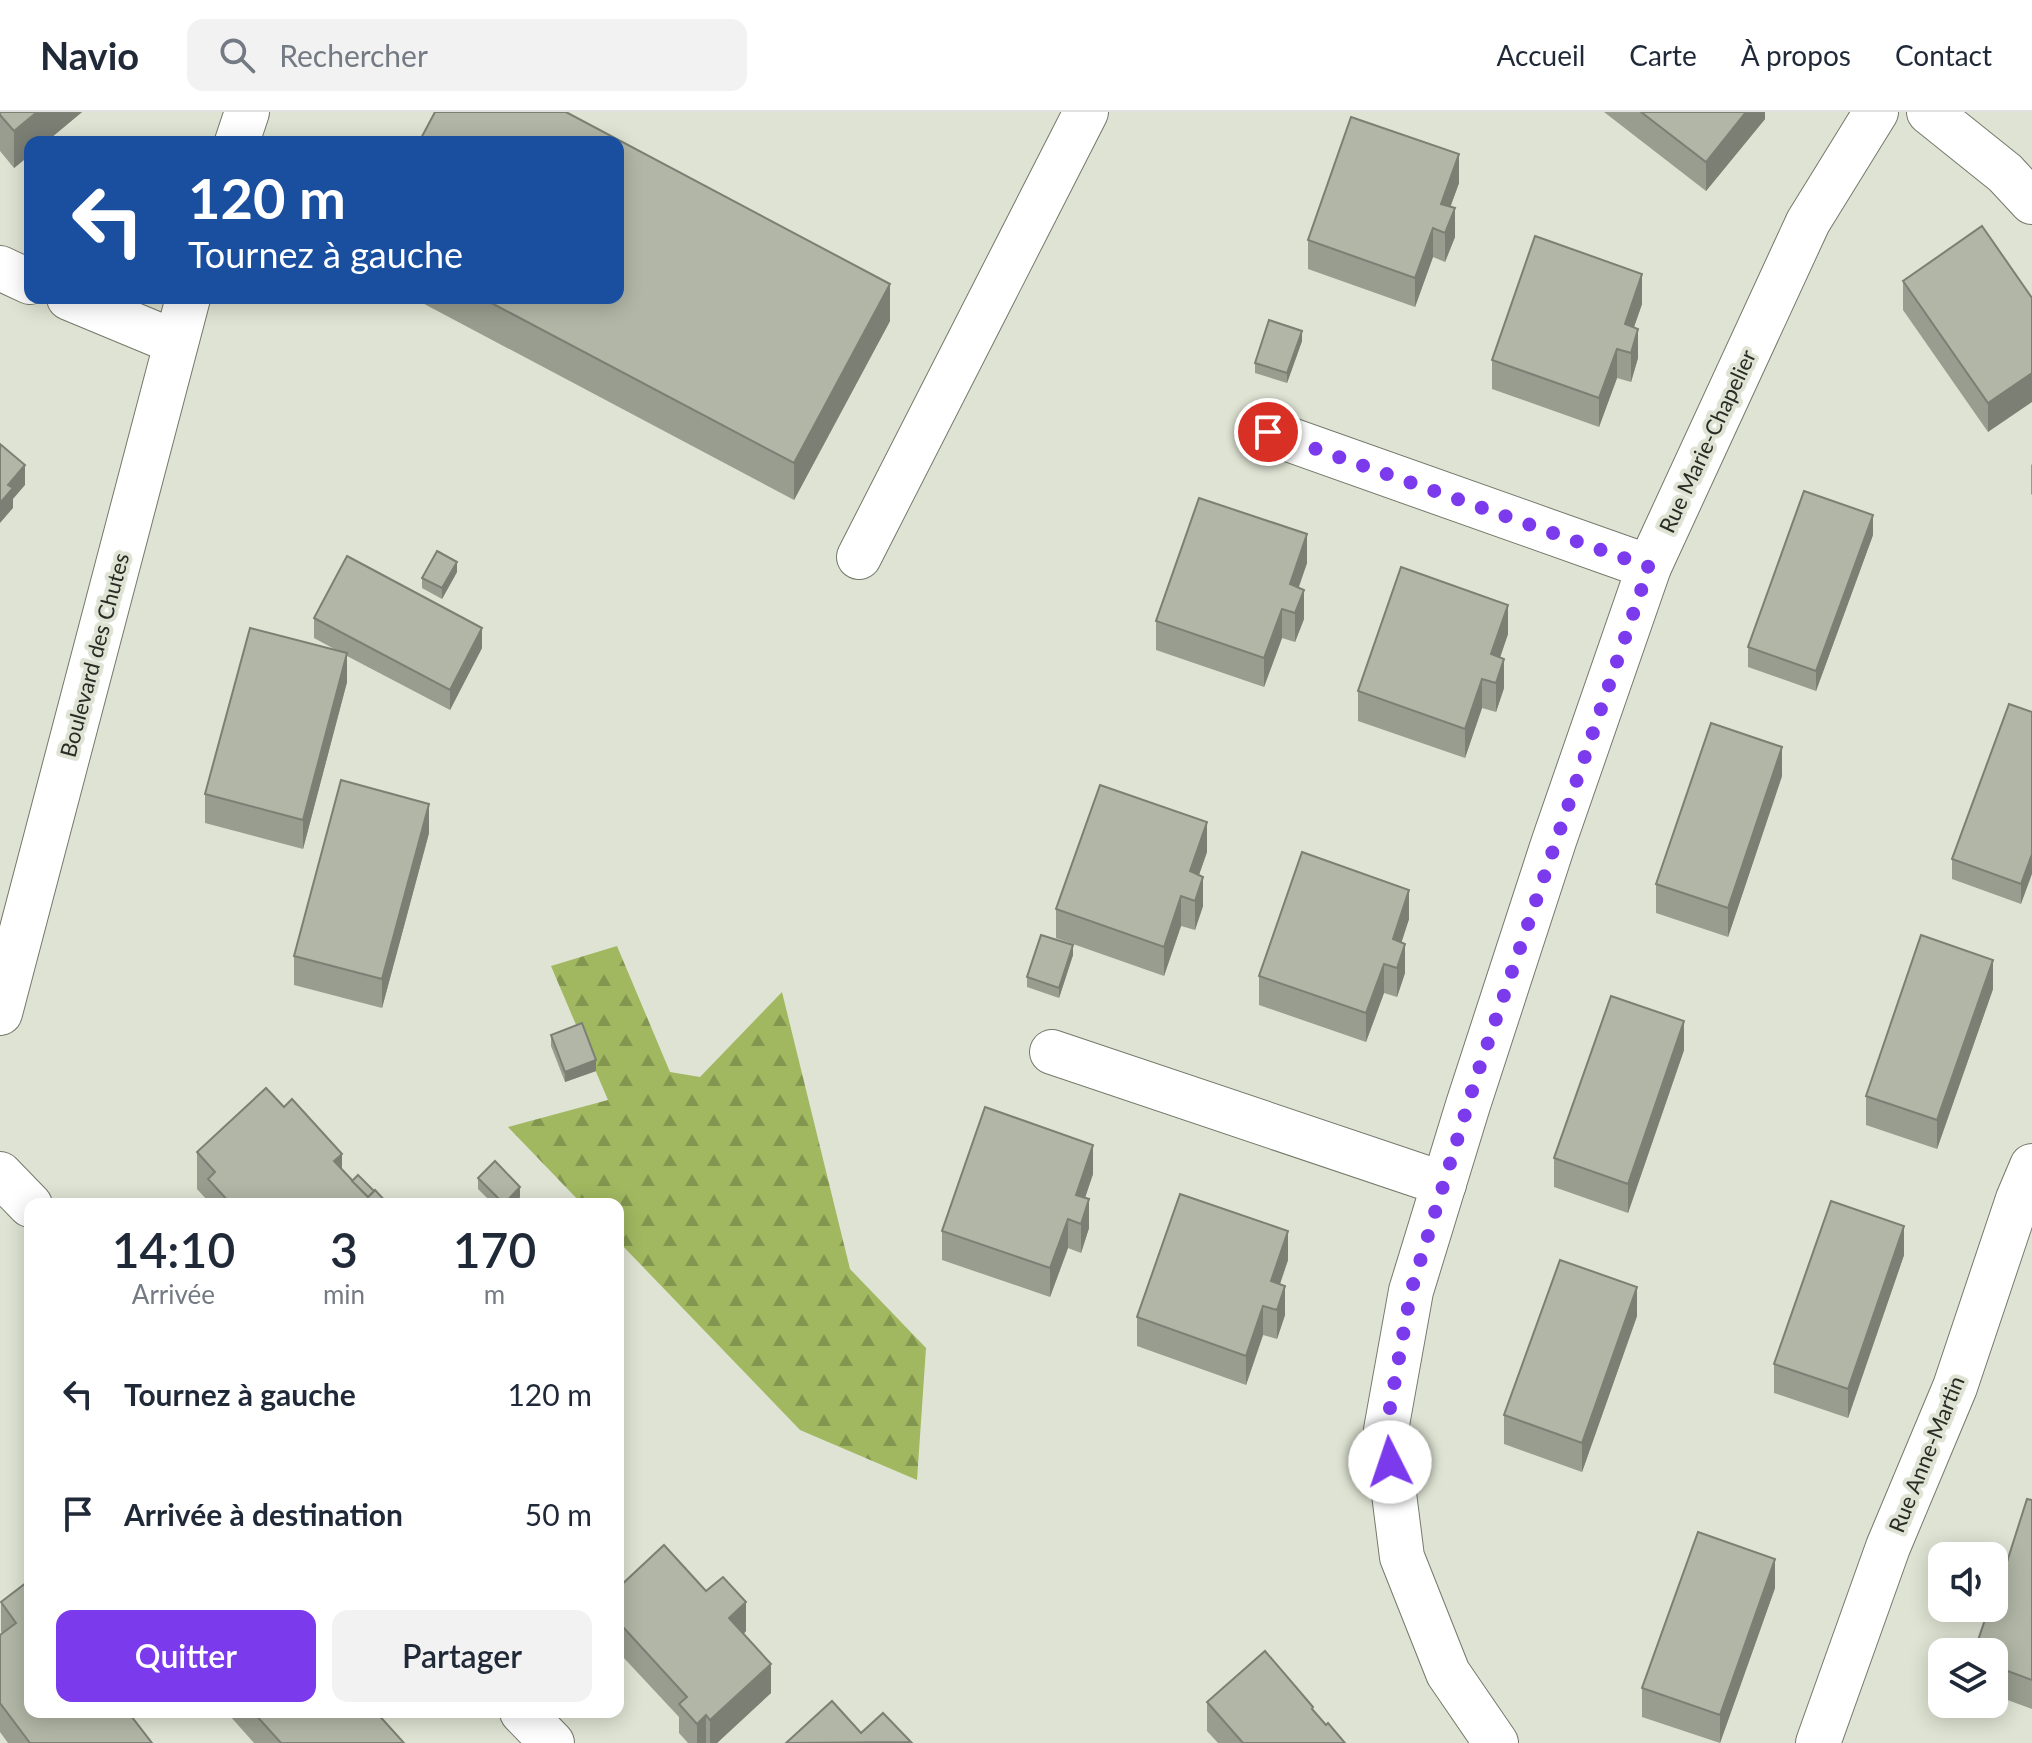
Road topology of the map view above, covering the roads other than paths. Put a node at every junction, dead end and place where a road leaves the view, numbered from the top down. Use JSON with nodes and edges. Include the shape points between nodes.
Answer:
{"nodes":[{"id":1,"x":247,"y":112,"type":"edge"},
{"id":2,"x":1086,"y":112,"type":"edge"},
{"id":3,"x":1876,"y":112,"type":"edge"},
{"id":4,"x":1929,"y":112,"type":"edge"},
{"id":5,"x":239,"y":136,"type":"edge"},
{"id":6,"x":2032,"y":202,"type":"edge"},
{"id":7,"x":0,"y":268,"type":"edge"},
{"id":8,"x":24,"y":279,"type":"edge"},
{"id":9,"x":83,"y":304,"type":"edge"},
{"id":10,"x":186,"y":304,"type":"edge"},
{"id":11,"x":175,"y":342,"type":"junction"},
{"id":12,"x":1268,"y":432,"type":"dead end"},
{"id":13,"x":859,"y":557,"type":"dead end"},
{"id":14,"x":1649,"y":567,"type":"junction"},
{"id":15,"x":0,"y":1013,"type":"edge"},
{"id":16,"x":1052,"y":1052,"type":"dead end"},
{"id":17,"x":2032,"y":1166,"type":"edge"},
{"id":18,"x":0,"y":1174,"type":"edge"},
{"id":19,"x":1444,"y":1184,"type":"junction"},
{"id":20,"x":24,"y":1199,"type":"edge"},
{"id":21,"x":528,"y":1718,"type":"edge"},
{"id":22,"x":552,"y":1743,"type":"edge"},
{"id":23,"x":1496,"y":1743,"type":"edge"},
{"id":24,"x":1818,"y":1743,"type":"edge"}],
"edges":[{"from":1,"to":5,"type":"street"},
{"from":2,"to":13,"type":"street"},
{"from":3,"to":14,"type":"street","name":"Rue Marie-Chapelier","via":[[1808,222]]},
{"from":4,"to":6,"type":"street","via":[[2005,173]]},
{"from":7,"to":8,"type":"street"},
{"from":9,"to":11,"type":"street"},
{"from":10,"to":11,"type":"street","name":"Boulevard des Chutes"},
{"from":11,"to":15,"type":"street","name":"Boulevard des Chutes"},
{"from":12,"to":14,"type":"street"},
{"from":14,"to":19,"type":"street","name":"Rue Marie-Chapelier"},
{"from":16,"to":19,"type":"street"},
{"from":17,"to":24,"type":"street","name":"Rue Anne-Martin","via":[[1955,1387],[1888,1547]]},
{"from":18,"to":20,"type":"street"},
{"from":19,"to":23,"type":"street","name":"Rue Marie-Chapelier","via":[[1411,1291],[1386,1430],[1402,1557],[1448,1673]]},
{"from":21,"to":22,"type":"street"}]}
